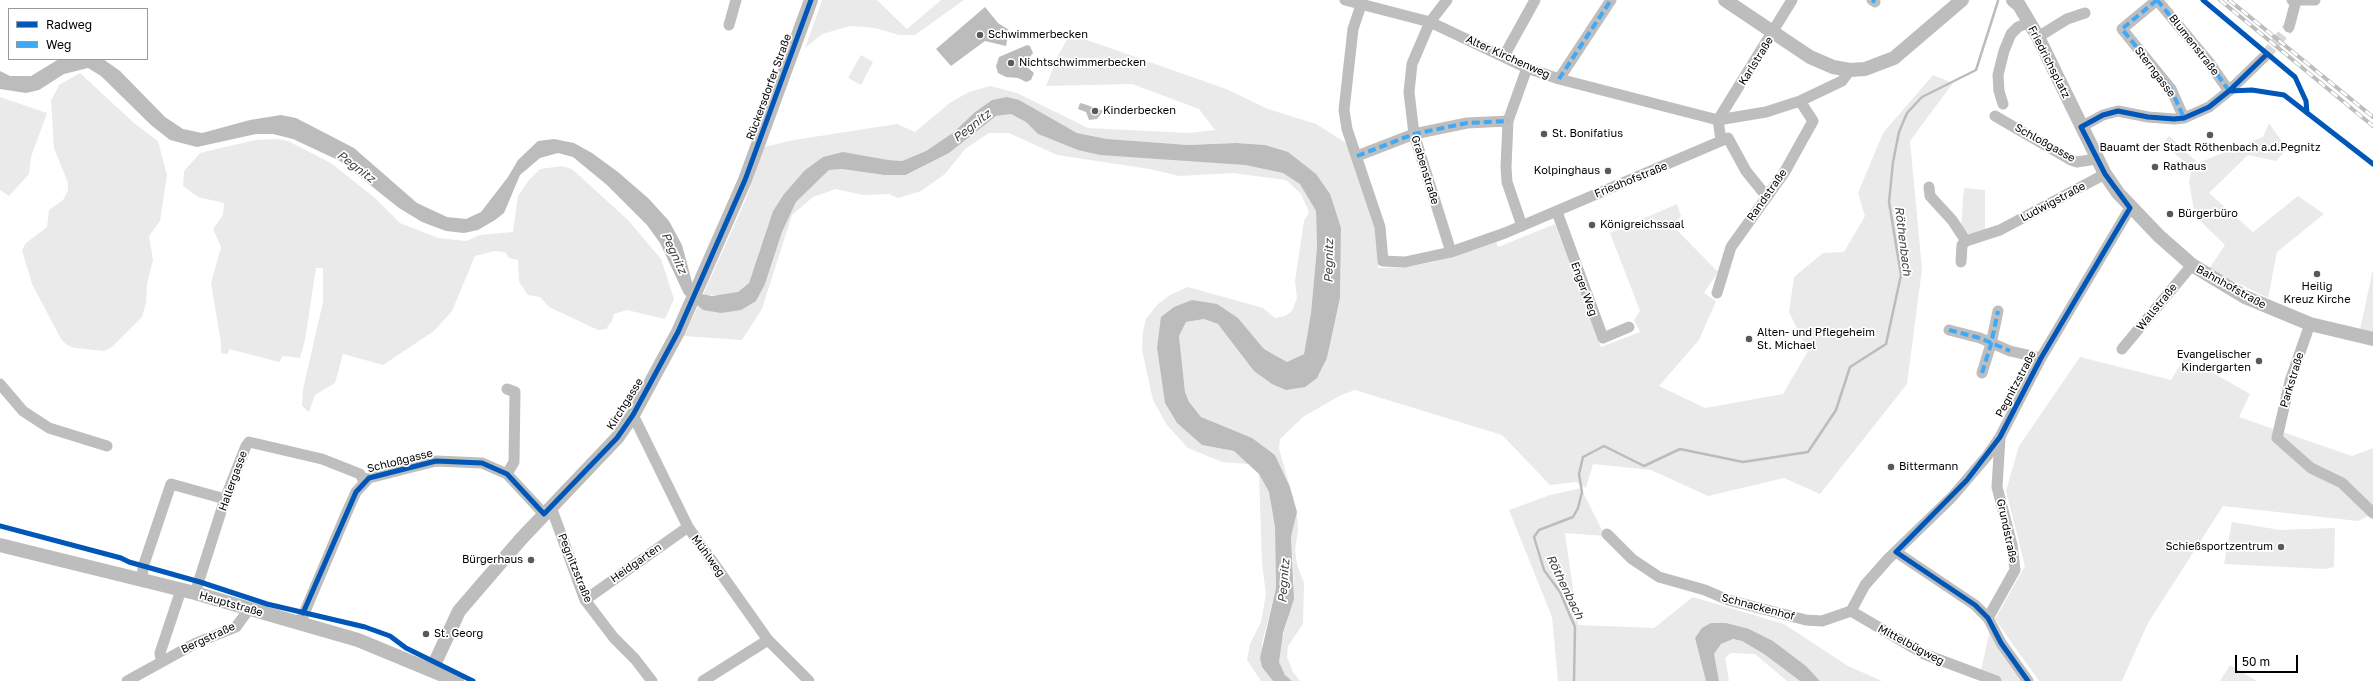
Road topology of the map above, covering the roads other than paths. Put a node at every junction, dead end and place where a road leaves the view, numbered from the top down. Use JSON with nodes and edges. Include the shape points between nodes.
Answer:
{"nodes":[{"id":1,"x":736,"y":0,"type":"edge"},
{"id":2,"x":811,"y":0,"type":"edge"},
{"id":3,"x":1345,"y":0,"type":"edge"},
{"id":4,"x":1447,"y":0,"type":"edge"},
{"id":5,"x":1535,"y":0,"type":"edge"},
{"id":6,"x":1611,"y":0,"type":"edge"},
{"id":7,"x":1725,"y":0,"type":"edge"},
{"id":8,"x":1792,"y":0,"type":"edge"},
{"id":9,"x":1962,"y":0,"type":"edge"},
{"id":10,"x":2013,"y":0,"type":"edge"},
{"id":11,"x":2157,"y":0,"type":"edge"},
{"id":12,"x":2315,"y":0,"type":"edge"},
{"id":13,"x":2294,"y":1,"type":"edge"},
{"id":14,"x":1361,"y":4,"type":"junction"},
{"id":15,"x":2086,"y":13,"type":"dead end"},
{"id":16,"x":1430,"y":22,"type":"junction"},
{"id":17,"x":2030,"y":22,"type":"junction"},
{"id":18,"x":729,"y":25,"type":"dead end"},
{"id":19,"x":2289,"y":27,"type":"tunnel mouth"},
{"id":20,"x":2122,"y":29,"type":"joint"},
{"id":21,"x":1773,"y":33,"type":"junction"},
{"id":22,"x":2038,"y":37,"type":"junction"},
{"id":23,"x":1504,"y":56,"type":"junction"},
{"id":24,"x":2264,"y":56,"type":"tunnel mouth"},
{"id":25,"x":1527,"y":68,"type":"junction"},
{"id":26,"x":1850,"y":70,"type":"junction"},
{"id":27,"x":1560,"y":79,"type":"junction"},
{"id":28,"x":2229,"y":91,"type":"junction"},
{"id":29,"x":1800,"y":101,"type":"junction"},
{"id":30,"x":2003,"y":104,"type":"dead end"},
{"id":31,"x":1995,"y":116,"type":"dead end"},
{"id":32,"x":2184,"y":118,"type":"junction"},
{"id":33,"x":1718,"y":120,"type":"junction"},
{"id":34,"x":1508,"y":121,"type":"junction"},
{"id":35,"x":2081,"y":127,"type":"junction"},
{"id":36,"x":1414,"y":134,"type":"junction"},
{"id":37,"x":1721,"y":140,"type":"junction"},
{"id":38,"x":1357,"y":156,"type":"junction"},
{"id":39,"x":2096,"y":159,"type":"junction"},
{"id":40,"x":2105,"y":174,"type":"junction"},
{"id":41,"x":1929,"y":187,"type":"dead end"},
{"id":42,"x":1767,"y":197,"type":"junction"},
{"id":43,"x":735,"y":203,"type":"joint"},
{"id":44,"x":2130,"y":208,"type":"junction"},
{"id":45,"x":1557,"y":212,"type":"junction"},
{"id":46,"x":1522,"y":226,"type":"junction"},
{"id":47,"x":1966,"y":241,"type":"junction"},
{"id":48,"x":1451,"y":252,"type":"junction"},
{"id":49,"x":1961,"y":262,"type":"dead end"},
{"id":50,"x":2192,"y":265,"type":"junction"},
{"id":51,"x":1717,"y":293,"type":"dead end"},
{"id":52,"x":1998,"y":312,"type":"dead end"},
{"id":53,"x":2310,"y":324,"type":"junction"},
{"id":54,"x":1629,"y":327,"type":"dead end"},
{"id":55,"x":1949,"y":330,"type":"dead end"},
{"id":56,"x":2373,"y":339,"type":"edge"},
{"id":57,"x":1991,"y":344,"type":"junction"},
{"id":58,"x":2122,"y":349,"type":"dead end"},
{"id":59,"x":2041,"y":358,"type":"junction"},
{"id":60,"x":1982,"y":373,"type":"dead end"},
{"id":61,"x":0,"y":384,"type":"edge"},
{"id":62,"x":507,"y":389,"type":"dead end"},
{"id":63,"x":633,"y":415,"type":"junction"},
{"id":64,"x":2000,"y":437,"type":"junction"},
{"id":65,"x":107,"y":446,"type":"dead end"},
{"id":66,"x":507,"y":474,"type":"junction"},
{"id":67,"x":364,"y":481,"type":"junction"},
{"id":68,"x":225,"y":499,"type":"junction"},
{"id":69,"x":548,"y":510,"type":"junction"},
{"id":70,"x":2373,"y":513,"type":"edge"},
{"id":71,"x":688,"y":527,"type":"junction"},
{"id":72,"x":1607,"y":534,"type":"dead end"},
{"id":73,"x":0,"y":545,"type":"edge"},
{"id":74,"x":1896,"y":552,"type":"junction"},
{"id":75,"x":142,"y":581,"type":"junction"},
{"id":76,"x":181,"y":590,"type":"junction"},
{"id":77,"x":195,"y":593,"type":"junction"},
{"id":78,"x":585,"y":600,"type":"junction"},
{"id":79,"x":249,"y":609,"type":"junction"},
{"id":80,"x":1852,"y":611,"type":"junction"},
{"id":81,"x":1988,"y":618,"type":"junction"},
{"id":82,"x":300,"y":623,"type":"junction"},
{"id":83,"x":768,"y":640,"type":"junction"},
{"id":84,"x":161,"y":660,"type":"junction"},
{"id":85,"x":432,"y":669,"type":"junction"},
{"id":86,"x":128,"y":681,"type":"edge"},
{"id":87,"x":457,"y":681,"type":"edge"},
{"id":88,"x":652,"y":681,"type":"edge"},
{"id":89,"x":703,"y":681,"type":"edge"},
{"id":90,"x":809,"y":681,"type":"edge"},
{"id":91,"x":1996,"y":681,"type":"edge"},
{"id":92,"x":2028,"y":681,"type":"edge"}],
"edges":[{"from":1,"to":18,"type":"street"},
{"from":2,"to":43,"type":"main road","name":"Rückersdorfer Straße"},
{"from":3,"to":14,"type":"street","name":"Alter Kirchenweg"},
{"from":4,"to":16,"type":"street","name":"Grabenstraße"},
{"from":5,"to":23,"type":"street"},
{"from":6,"to":27,"type":"street"},
{"from":7,"to":21,"type":"main road"},
{"from":8,"to":21,"type":"street","name":"Karlstraße"},
{"from":9,"to":26,"type":"main road","via":[[1894,58],[1865,69]]},
{"from":10,"to":17,"type":"main road","name":"Friedrichsplatz"},
{"from":11,"to":20,"type":"street","name":"Blumenstraße"},
{"from":11,"to":28,"type":"street","name":"Blumenstraße","via":[[2208,61]]},
{"from":12,"to":13,"type":"street"},
{"from":13,"to":19,"type":"street"},
{"from":14,"to":16,"type":"street","name":"Alter Kirchenweg"},
{"from":14,"to":38,"type":"street","via":[[1353,29],[1344,110],[1347,129]]},
{"from":15,"to":22,"type":"street","via":[[2067,19]]},
{"from":16,"to":23,"type":"street","name":"Alter Kirchenweg"},
{"from":16,"to":36,"type":"street","name":"Grabenstraße","via":[[1412,64],[1409,92]]},
{"from":17,"to":22,"type":"main road","name":"Friedrichsplatz"},
{"from":17,"to":30,"type":"street","via":[[2018,27],[2011,34],[2004,51],[1998,75]]},
{"from":20,"to":32,"type":"street","name":"Sterngasse","via":[[2171,89]]},
{"from":21,"to":26,"type":"main road","via":[[1810,57],[1833,67]]},
{"from":21,"to":33,"type":"street","name":"Karlstraße"},
{"from":22,"to":35,"type":"main road","name":"Friedrichsplatz"},
{"from":23,"to":25,"type":"street","name":"Alter Kirchenweg"},
{"from":24,"to":28,"type":"street"},
{"from":25,"to":27,"type":"street","name":"Alter Kirchenweg"},
{"from":25,"to":34,"type":"street"},
{"from":26,"to":29,"type":"street","via":[[1842,81]]},
{"from":27,"to":33,"type":"street","name":"Alter Kirchenweg"},
{"from":28,"to":32,"type":"street","via":[[2209,107]]},
{"from":29,"to":33,"type":"street","via":[[1766,112]]},
{"from":29,"to":42,"type":"street","name":"Randstraße","via":[[1813,120],[1784,173]]},
{"from":31,"to":39,"type":"street","name":"Schloßgasse","via":[[2071,160],[2077,162]]},
{"from":32,"to":35,"type":"street","via":[[2148,117],[2118,111],[2103,115]]},
{"from":33,"to":37,"type":"street"},
{"from":34,"to":36,"type":"street","via":[[1467,123]]},
{"from":34,"to":46,"type":"street","via":[[1507,182]]},
{"from":35,"to":39,"type":"main road","name":"Friedrichsplatz"},
{"from":36,"to":38,"type":"street"},
{"from":36,"to":48,"type":"street","name":"Grabenstraße"},
{"from":37,"to":42,"type":"street","via":[[1728,138],[1746,171]]},
{"from":37,"to":45,"type":"street","name":"Friedhofstraße"},
{"from":38,"to":48,"type":"street","name":"Friedhofstraße","via":[[1380,227],[1383,261],[1405,262]]},
{"from":39,"to":40,"type":"main road","name":"Friedrichsplatz"},
{"from":40,"to":44,"type":"main road","name":"Friedrichsplatz"},
{"from":40,"to":47,"type":"street","name":"Ludwigstraße","via":[[2000,230]]},
{"from":41,"to":47,"type":"street","via":[[1930,196],[1952,220]]},
{"from":42,"to":51,"type":"street","name":"Randstraße","via":[[1731,247]]},
{"from":43,"to":63,"type":"main road","name":"Kirchgasse","via":[[678,332]]},
{"from":44,"to":50,"type":"main road","name":"Bahnhofstraße"},
{"from":44,"to":59,"type":"street","name":"Pegnitzstraße"},
{"from":45,"to":46,"type":"street","name":"Friedhofstraße"},
{"from":45,"to":54,"type":"street","name":"Enger Weg","via":[[1603,338]]},
{"from":46,"to":48,"type":"street","name":"Friedhofstraße"},
{"from":47,"to":49,"type":"street","via":[[1962,245]]},
{"from":50,"to":53,"type":"main road","name":"Bahnhofstraße","via":[[2245,297]]},
{"from":50,"to":58,"type":"street","name":"Wallstraße"},
{"from":52,"to":57,"type":"street"},
{"from":53,"to":56,"type":"main road","name":"Bahnhofstraße"},
{"from":53,"to":70,"type":"street","name":"Parkstraße","via":[[2290,381],[2276,438],[2311,468],[2342,483]]},
{"from":55,"to":57,"type":"street","via":[[1980,338]]},
{"from":57,"to":59,"type":"street"},
{"from":57,"to":60,"type":"street"},
{"from":59,"to":64,"type":"street","name":"Pegnitzstraße"},
{"from":61,"to":65,"type":"street","via":[[23,412],[49,428]]},
{"from":62,"to":66,"type":"street","via":[[515,392],[514,462]]},
{"from":63,"to":69,"type":"main road","name":"Kirchgasse","via":[[617,438]]},
{"from":63,"to":71,"type":"street","name":"Mühlweg"},
{"from":64,"to":74,"type":"street","name":"Pegnitzstraße","via":[[1967,480]]},
{"from":64,"to":81,"type":"street","name":"Grundstraße","via":[[1997,487],[2012,545],[2015,570]]},
{"from":66,"to":67,"type":"street","name":"Schloßgasse","via":[[482,463],[436,462]]},
{"from":66,"to":69,"type":"street","name":"Schloßgasse"},
{"from":67,"to":68,"type":"street","name":"Hallergasse","via":[[360,474],[322,459],[249,442]]},
{"from":67,"to":82,"type":"street","name":"Schloßgasse","via":[[347,512]]},
{"from":68,"to":75,"type":"street","via":[[171,484],[143,567]]},
{"from":68,"to":77,"type":"street","name":"Hallergasse"},
{"from":69,"to":78,"type":"street","name":"Pegnitzstraße"},
{"from":69,"to":85,"type":"main road","name":"Kirchgasse","via":[[459,610]]},
{"from":71,"to":78,"type":"street","name":"Heidgarten"},
{"from":71,"to":83,"type":"street","name":"Mühlweg"},
{"from":72,"to":80,"type":"street","name":"Schnackenhof","via":[[1632,559],[1659,577],[1705,590],[1728,600],[1806,620],[1822,621]]},
{"from":73,"to":75,"type":"main road","name":"Hauptstraße"},
{"from":74,"to":80,"type":"street","via":[[1866,585]]},
{"from":74,"to":81,"type":"street","via":[[1975,605]]},
{"from":75,"to":76,"type":"main road","name":"Hauptstraße"},
{"from":76,"to":77,"type":"main road","name":"Hauptstraße"},
{"from":76,"to":84,"type":"street","name":"Bergstraße","via":[[160,653]]},
{"from":77,"to":79,"type":"main road","name":"Hauptstraße"},
{"from":78,"to":88,"type":"street","name":"Pegnitzstraße"},
{"from":79,"to":82,"type":"main road","name":"Hauptstraße"},
{"from":79,"to":84,"type":"street","name":"Bergstraße","via":[[236,627]]},
{"from":80,"to":91,"type":"street","name":"Mittelbügweg","via":[[1924,654]]},
{"from":81,"to":92,"type":"street","via":[[2001,643]]},
{"from":82,"to":85,"type":"main road","name":"Hauptstraße","via":[[358,640]]},
{"from":83,"to":89,"type":"street"},
{"from":83,"to":90,"type":"street","name":"Mühlweg"},
{"from":84,"to":86,"type":"street","name":"Bergstraße"},
{"from":85,"to":87,"type":"main road","name":"Hauptstraße"}]}
